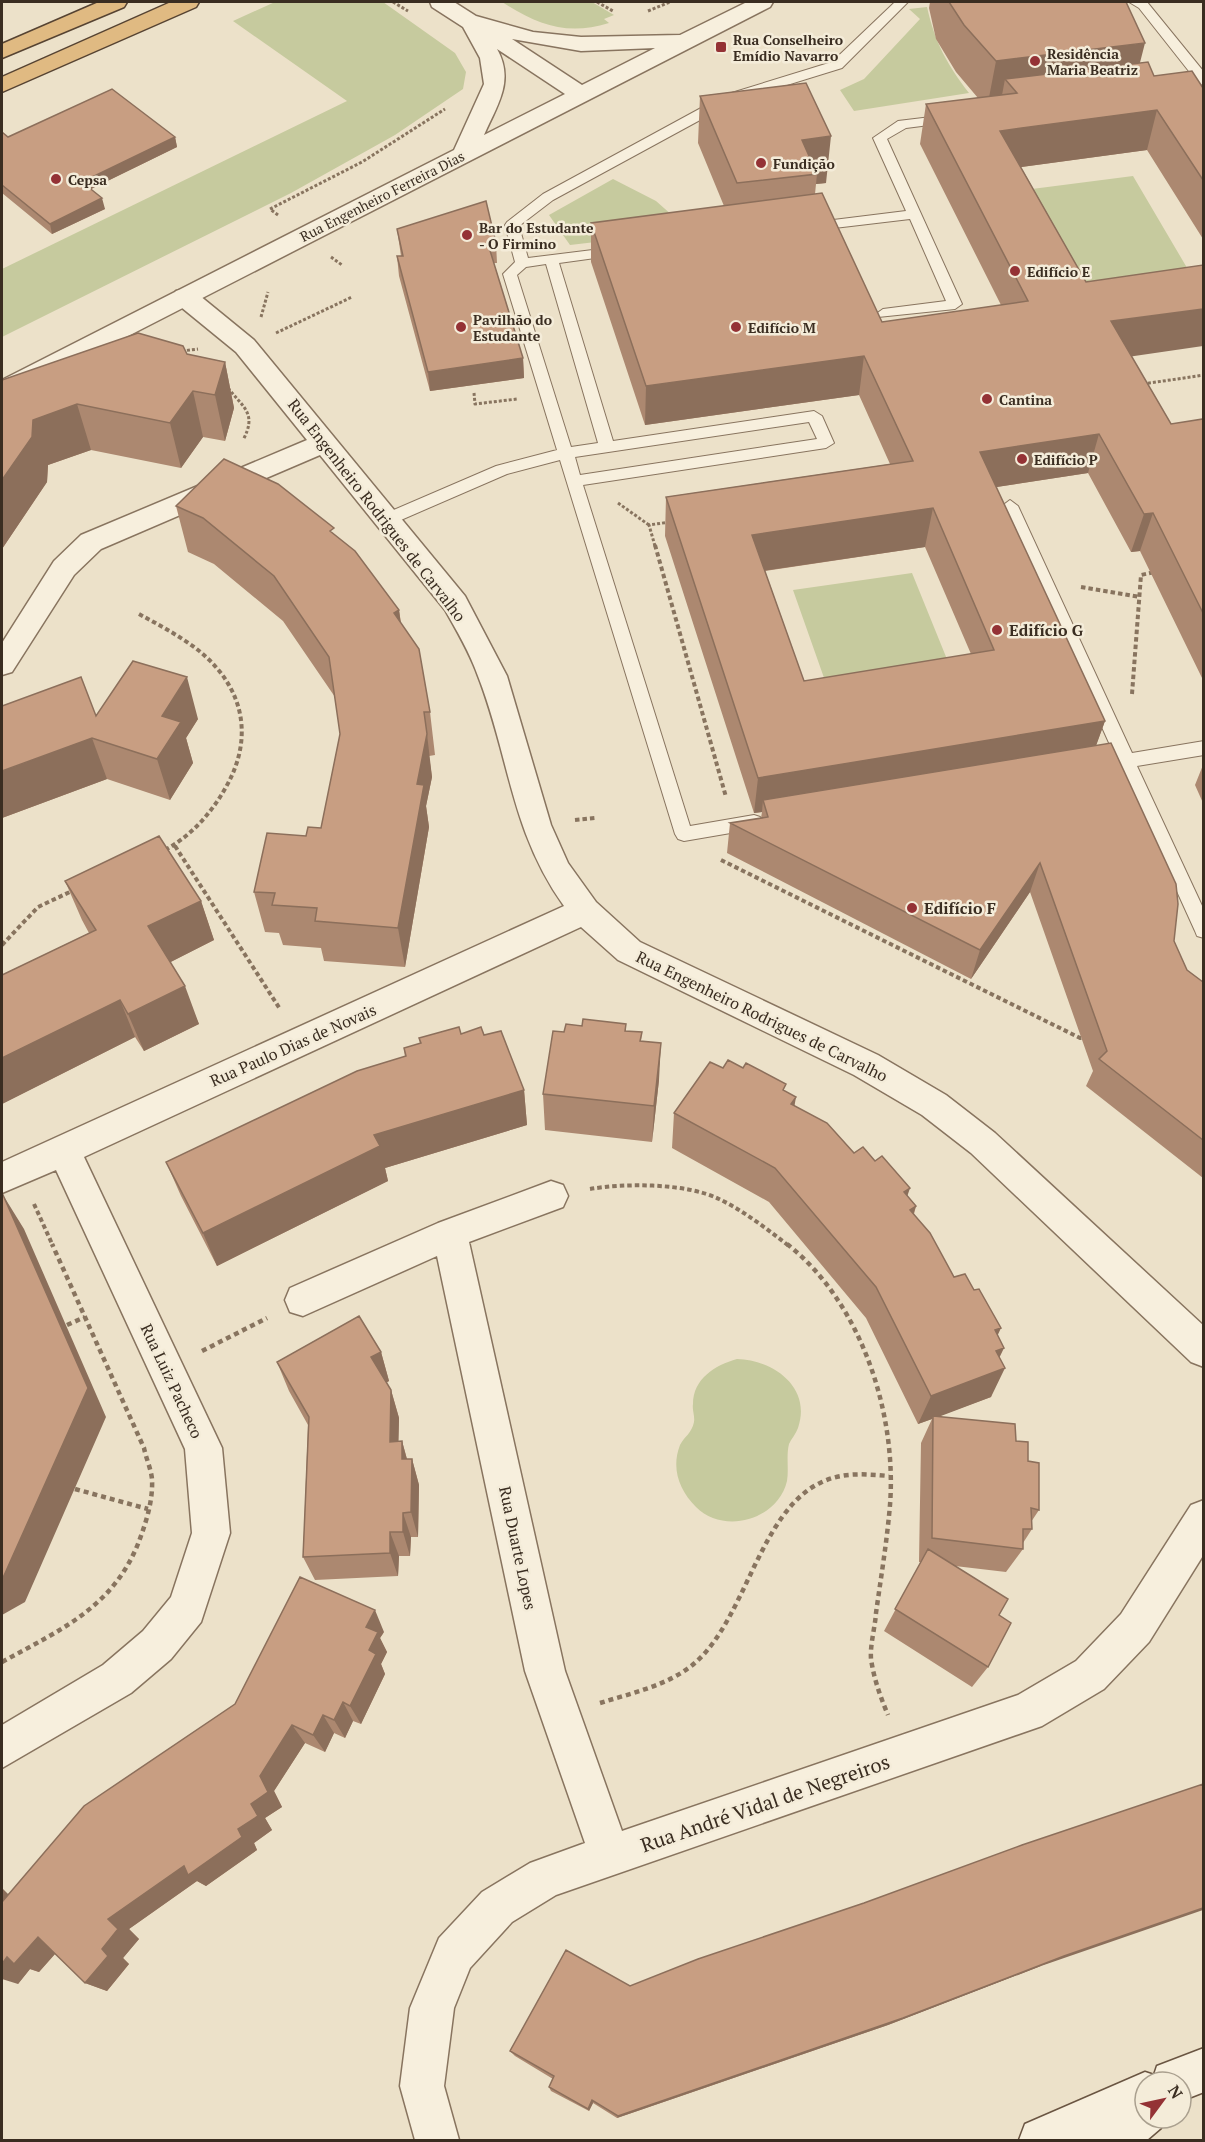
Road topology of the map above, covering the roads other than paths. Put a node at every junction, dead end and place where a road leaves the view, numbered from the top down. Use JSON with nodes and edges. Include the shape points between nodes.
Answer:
{"nodes":[{"id":1,"x":116,"y":2,"type":"edge"},
{"id":2,"x":188,"y":2,"type":"edge"},
{"id":3,"x":440,"y":2,"type":"edge"},
{"id":4,"x":762,"y":2,"type":"edge"},
{"id":5,"x":902,"y":2,"type":"edge"},
{"id":6,"x":1135,"y":2,"type":"edge"},
{"id":7,"x":471,"y":21,"type":"junction"},
{"id":8,"x":684,"y":40,"type":"junction"},
{"id":9,"x":2,"y":52,"type":"edge"},
{"id":10,"x":2,"y":85,"type":"edge"},
{"id":11,"x":1200,"y":86,"type":"edge"},
{"id":12,"x":581,"y":94,"type":"junction"},
{"id":13,"x":961,"y":117,"type":"edge"},
{"id":14,"x":464,"y":154,"type":"junction"},
{"id":15,"x":914,"y":214,"type":"junction"},
{"id":16,"x":799,"y":228,"type":"edge"},
{"id":17,"x":629,"y":249,"type":"edge"},
{"id":18,"x":551,"y":259,"type":"junction"},
{"id":19,"x":522,"y":263,"type":"junction"},
{"id":20,"x":185,"y":297,"type":"junction"},
{"id":21,"x":883,"y":314,"type":"dead end"},
{"id":22,"x":2,"y":390,"type":"edge"},
{"id":23,"x":326,"y":442,"type":"junction"},
{"id":24,"x":607,"y":447,"type":"junction"},
{"id":25,"x":566,"y":453,"type":"junction"},
{"id":26,"x":573,"y":481,"type":"junction"},
{"id":27,"x":1010,"y":506,"type":"dead end"},
{"id":28,"x":388,"y":519,"type":"junction"},
{"id":29,"x":2,"y":665,"type":"edge"},
{"id":30,"x":1203,"y":748,"type":"edge"},
{"id":31,"x":1128,"y":760,"type":"junction"},
{"id":32,"x":1081,"y":768,"type":"edge"},
{"id":33,"x":769,"y":820,"type":"edge"},
{"id":34,"x":585,"y":911,"type":"junction"},
{"id":35,"x":1203,"y":931,"type":"edge"},
{"id":36,"x":63,"y":1149,"type":"junction"},
{"id":37,"x":10,"y":1174,"type":"edge"},
{"id":38,"x":551,"y":1196,"type":"road end"},
{"id":39,"x":450,"y":1234,"type":"junction"},
{"id":40,"x":303,"y":1300,"type":"road end"},
{"id":41,"x":1203,"y":1350,"type":"edge"},
{"id":42,"x":1203,"y":1518,"type":"edge"},
{"id":43,"x":2,"y":1748,"type":"edge"},
{"id":44,"x":610,"y":1856,"type":"junction"},
{"id":45,"x":1133,"y":2100,"type":"edge"},
{"id":46,"x":1133,"y":2123,"type":"edge"},
{"id":47,"x":437,"y":2140,"type":"edge"},
{"id":48,"x":1041,"y":2140,"type":"edge"},
{"id":49,"x":1114,"y":2140,"type":"edge"}],
"edges":[{"from":1,"to":9,"type":"highway"},
{"from":2,"to":10,"type":"highway"},
{"from":3,"to":7,"type":"street"},
{"from":4,"to":8,"type":"street","name":"Rua Engenheiro Ferreira Dias"},
{"from":5,"to":19,"type":"lane","via":[[837,64],[786,86],[730,98],[548,197],[512,225]]},
{"from":6,"to":11,"type":"lane","via":[[1143,5]]},
{"from":7,"to":8,"type":"street","via":[[531,38],[581,44]]},
{"from":7,"to":12,"type":"street"},
{"from":7,"to":14,"type":"street","via":[[491,58],[495,84]]},
{"from":8,"to":12,"type":"street","name":"Rua Engenheiro Ferreira Dias"},
{"from":12,"to":14,"type":"street","name":"Rua Engenheiro Ferreira Dias"},
{"from":13,"to":15,"type":"lane","via":[[903,124],[880,138]]},
{"from":14,"to":20,"type":"street","name":"Rua Engenheiro Ferreira Dias"},
{"from":15,"to":16,"type":"lane"},
{"from":15,"to":21,"type":"lane","via":[[954,304]]},
{"from":17,"to":18,"type":"lane"},
{"from":18,"to":19,"type":"lane"},
{"from":18,"to":24,"type":"lane"},
{"from":19,"to":25,"type":"lane","via":[[510,274]]},
{"from":20,"to":22,"type":"street","name":"Rua Engenheiro Ferreira Dias"},
{"from":20,"to":23,"type":"street","name":"Rua Engenheiro Rodrigues de Carvalho","via":[[245,346]]},
{"from":23,"to":28,"type":"street","name":"Rua Engenheiro Rodrigues de Carvalho"},
{"from":23,"to":29,"type":"street","via":[[91,542],[64,568]]},
{"from":24,"to":25,"type":"lane"},
{"from":24,"to":26,"type":"lane","via":[[814,416],[826,443]]},
{"from":25,"to":26,"type":"lane"},
{"from":25,"to":28,"type":"lane","via":[[502,470]]},
{"from":26,"to":33,"type":"lane","via":[[684,834]]},
{"from":27,"to":31,"type":"lane"},
{"from":28,"to":34,"type":"street","name":"Rua Engenheiro Rodrigues de Carvalho","via":[[455,603],[474,636],[493,676],[536,825],[555,869]]},
{"from":30,"to":31,"type":"lane"},
{"from":31,"to":32,"type":"lane"},
{"from":31,"to":35,"type":"lane"},
{"from":34,"to":36,"type":"street","name":"Rua Paulo Dias de Novais"},
{"from":34,"to":41,"type":"street","name":"Rua Engenheiro Rodrigues de Carvalho","via":[[629,951],[866,1065],[934,1105],[983,1143]]},
{"from":36,"to":37,"type":"street","name":"Rua Paulo Dias de Novais"},
{"from":36,"to":43,"type":"street","name":"Rua Luiz Pacheco","via":[[203,1448],[211,1533],[187,1608],[157,1646],[117,1678]]},
{"from":38,"to":39,"type":"street"},
{"from":39,"to":40,"type":"street"},
{"from":39,"to":44,"type":"street","name":"Rua Duarte Lopes","via":[[545,1671]]},
{"from":42,"to":44,"type":"street","name":"Rua André Vidal de Negreiros","via":[[1135,1628],[1090,1675],[1028,1712]]},
{"from":44,"to":47,"type":"street","name":"Rua André Vidal de Negreiros","via":[[545,1878],[497,1906],[454,1953],[432,2008],[422,2086]]},
{"from":45,"to":48,"type":"street"},
{"from":46,"to":49,"type":"street"}]}
